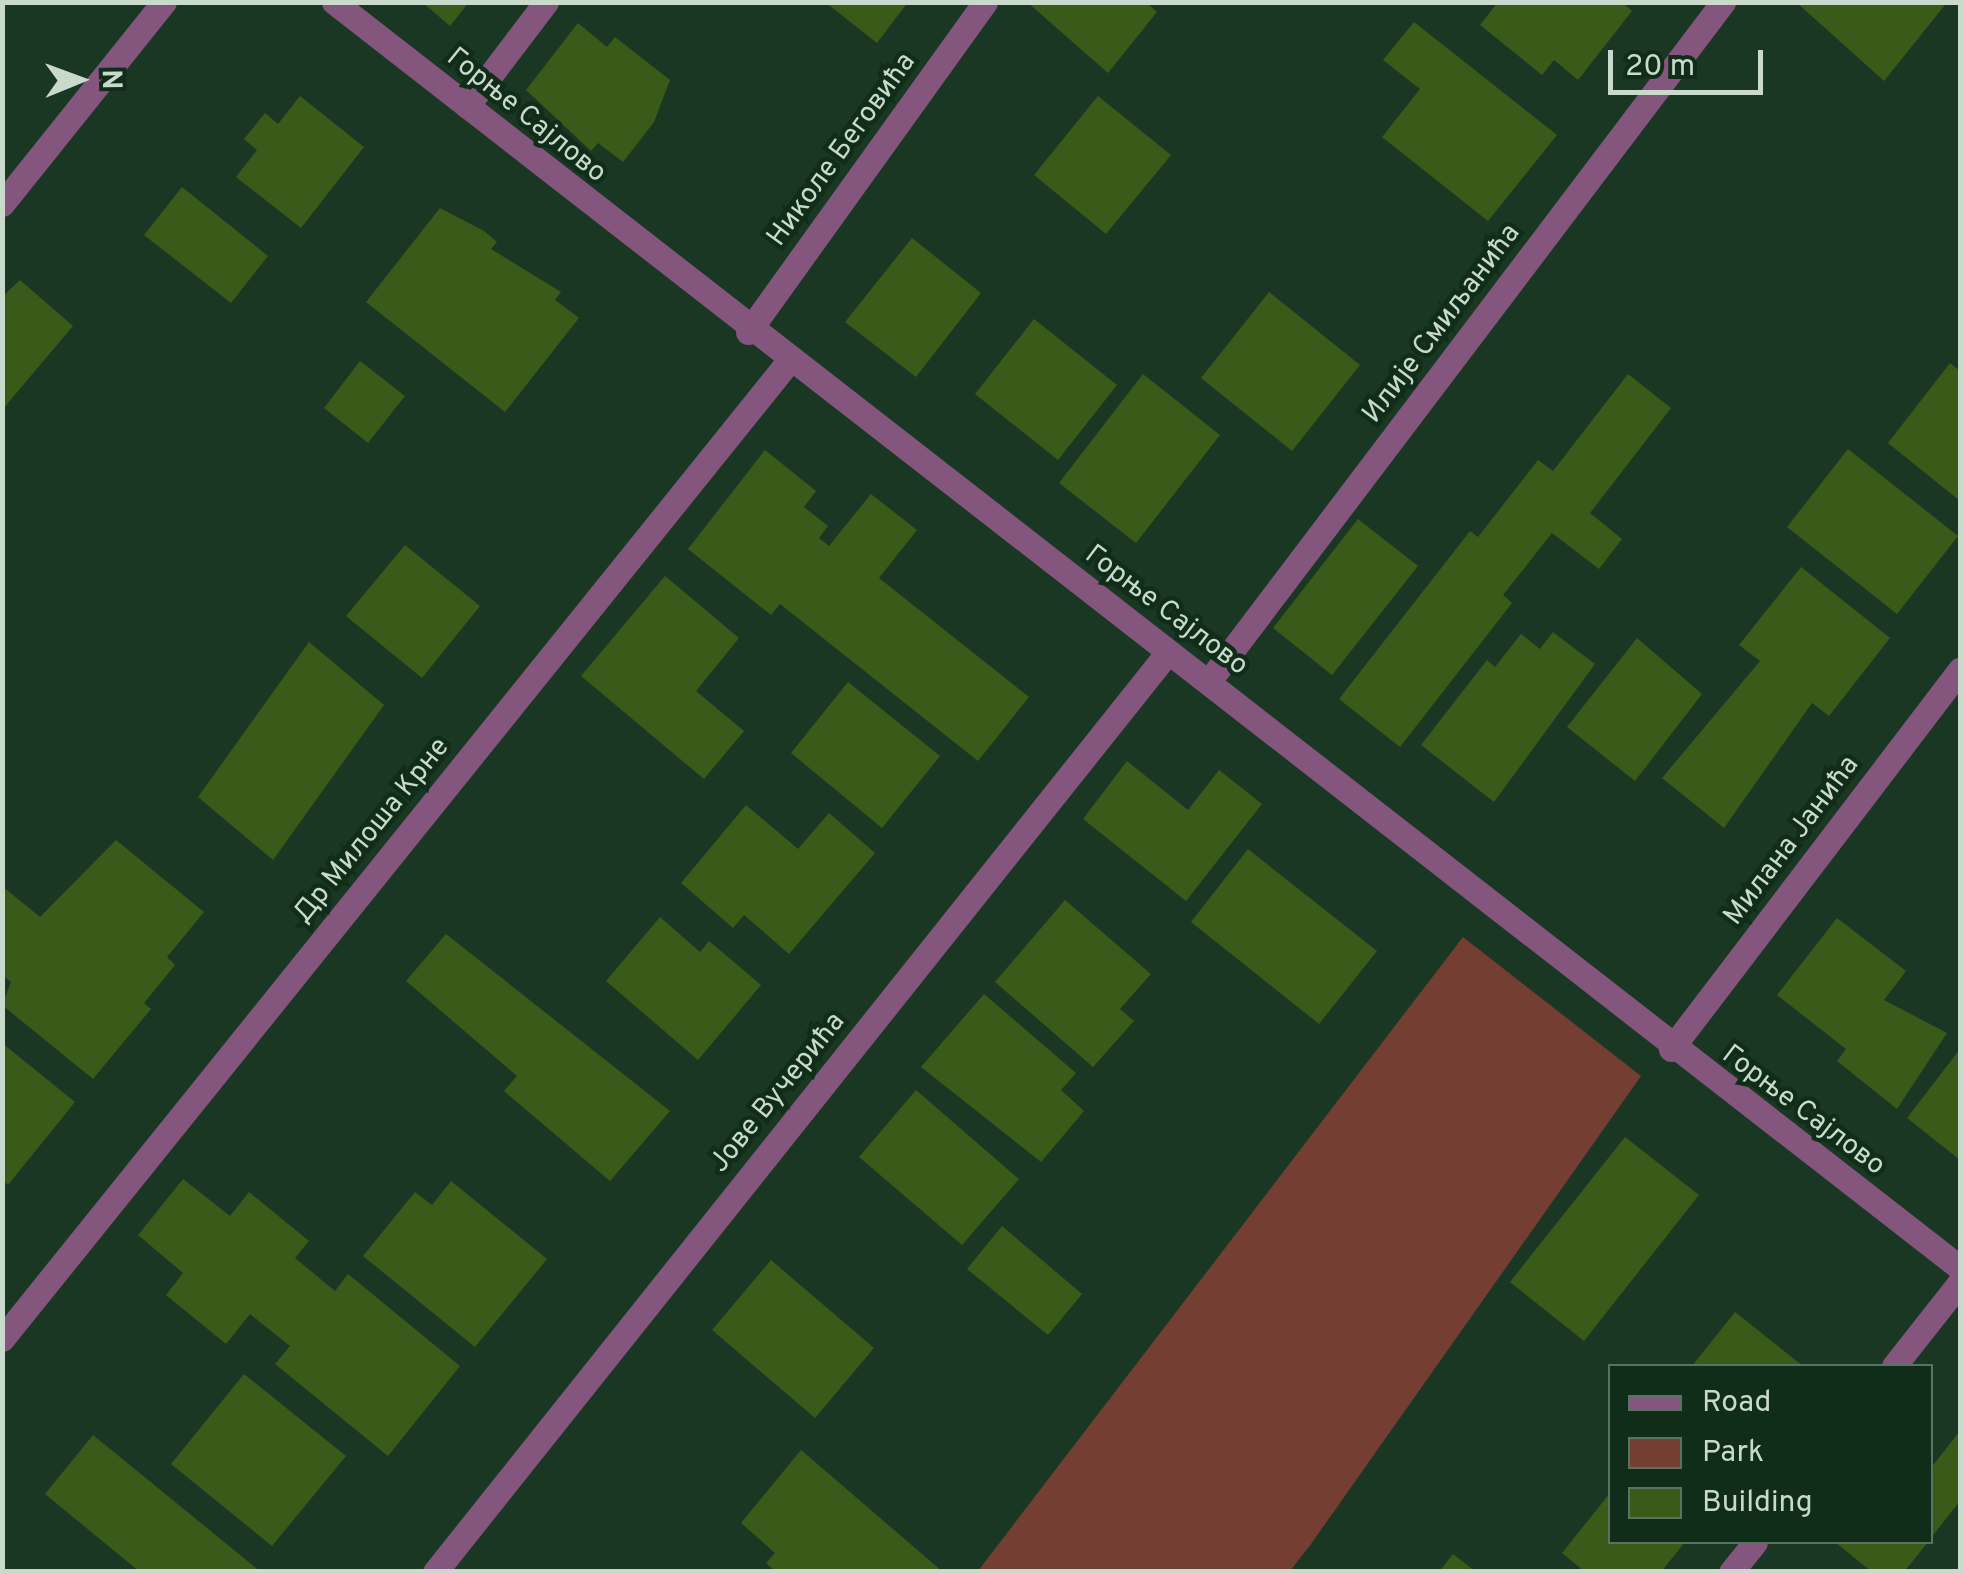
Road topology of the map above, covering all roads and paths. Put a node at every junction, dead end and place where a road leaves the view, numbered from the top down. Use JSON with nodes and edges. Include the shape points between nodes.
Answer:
{"nodes":[{"id":1,"x":164,"y":2,"type":"edge"},
{"id":2,"x":334,"y":2,"type":"edge"},
{"id":3,"x":546,"y":2,"type":"edge"},
{"id":4,"x":985,"y":2,"type":"edge"},
{"id":5,"x":1722,"y":2,"type":"edge"},
{"id":6,"x":466,"y":106,"type":"junction"},
{"id":7,"x":2,"y":204,"type":"edge"},
{"id":8,"x":748,"y":332,"type":"junction"},
{"id":9,"x":789,"y":361,"type":"junction"},
{"id":10,"x":1168,"y":652,"type":"junction"},
{"id":11,"x":1960,"y":670,"type":"edge"},
{"id":12,"x":1209,"y":680,"type":"junction"},
{"id":13,"x":1672,"y":1049,"type":"junction"},
{"id":14,"x":1960,"y":1268,"type":"edge"},
{"id":15,"x":1960,"y":1282,"type":"edge"},
{"id":16,"x":2,"y":1339,"type":"edge"},
{"id":17,"x":1896,"y":1364,"type":"edge"},
{"id":18,"x":1753,"y":1544,"type":"edge"},
{"id":19,"x":435,"y":1572,"type":"edge"},
{"id":20,"x":1731,"y":1572,"type":"edge"}],
"edges":[{"from":1,"to":7,"type":"street"},
{"from":2,"to":6,"type":"street","name":"Горње Сајлово"},
{"from":3,"to":6,"type":"street"},
{"from":4,"to":8,"type":"street","name":"Николе Беговића"},
{"from":5,"to":12,"type":"street","name":"Илије Смиљанића"},
{"from":6,"to":8,"type":"street","name":"Горње Сајлово"},
{"from":8,"to":9,"type":"street","name":"Горње Сајлово"},
{"from":9,"to":10,"type":"street","name":"Горње Сајлово"},
{"from":9,"to":16,"type":"street","name":"Др Милоша Крне"},
{"from":10,"to":12,"type":"street","name":"Горње Сајлово"},
{"from":10,"to":19,"type":"street","name":"Јове Вучерића"},
{"from":11,"to":13,"type":"street","name":"Милана Јанића"},
{"from":12,"to":13,"type":"street","name":"Горње Сајлово"},
{"from":13,"to":14,"type":"street","name":"Горње Сајлово"},
{"from":15,"to":17,"type":"street"},
{"from":18,"to":20,"type":"street"}]}
